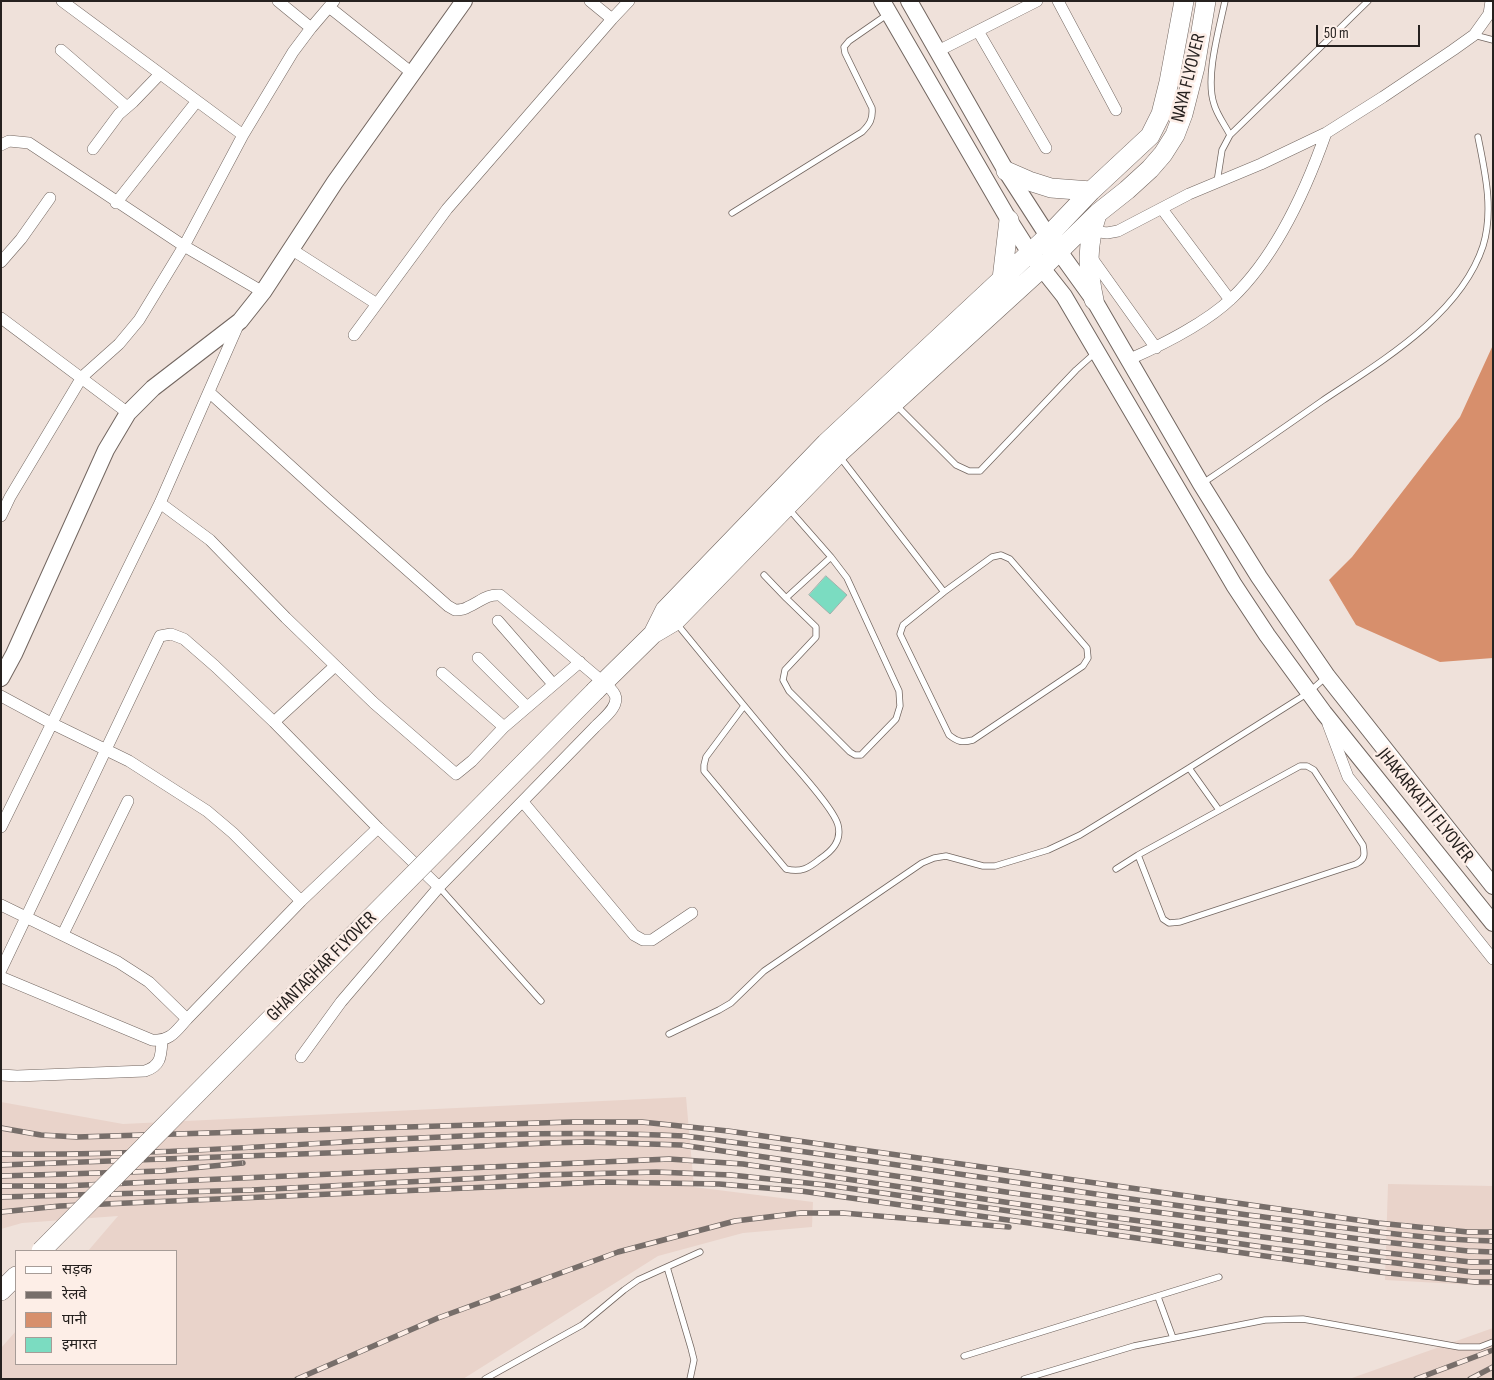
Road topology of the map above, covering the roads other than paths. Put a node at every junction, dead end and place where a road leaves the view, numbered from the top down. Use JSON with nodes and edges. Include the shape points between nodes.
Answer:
{"nodes":[{"id":1,"x":62,"y":1,"type":"edge"},
{"id":2,"x":278,"y":1,"type":"edge"},
{"id":3,"x":464,"y":1,"type":"edge"},
{"id":4,"x":590,"y":1,"type":"edge"},
{"id":5,"x":629,"y":1,"type":"edge"},
{"id":6,"x":909,"y":1,"type":"edge"},
{"id":7,"x":1037,"y":1,"type":"edge"},
{"id":8,"x":1058,"y":1,"type":"edge"},
{"id":9,"x":1184,"y":1,"type":"edge"},
{"id":10,"x":1206,"y":1,"type":"edge"},
{"id":11,"x":1225,"y":1,"type":"edge"},
{"id":12,"x":1368,"y":1,"type":"edge"},
{"id":13,"x":1491,"y":1,"type":"edge"},
{"id":14,"x":331,"y":4,"type":"edge"},
{"id":15,"x":885,"y":7,"type":"edge"},
{"id":16,"x":612,"y":19,"type":"junction"},
{"id":17,"x":311,"y":28,"type":"junction"},
{"id":18,"x":978,"y":31,"type":"junction"},
{"id":19,"x":1474,"y":34,"type":"junction"},
{"id":20,"x":1493,"y":40,"type":"edge"},
{"id":21,"x":61,"y":50,"type":"dead end"},
{"id":22,"x":938,"y":50,"type":"junction"},
{"id":23,"x":160,"y":74,"type":"junction"},
{"id":24,"x":412,"y":74,"type":"junction"},
{"id":25,"x":197,"y":101,"type":"junction"},
{"id":26,"x":127,"y":107,"type":"junction"},
{"id":27,"x":1116,"y":110,"type":"dead end"},
{"id":28,"x":1326,"y":133,"type":"junction"},
{"id":29,"x":243,"y":135,"type":"junction"},
{"id":30,"x":1230,"y":135,"type":"junction"},
{"id":31,"x":1478,"y":137,"type":"dead end"},
{"id":32,"x":4,"y":140,"type":"edge"},
{"id":33,"x":1046,"y":148,"type":"dead end"},
{"id":34,"x":93,"y":149,"type":"dead end"},
{"id":35,"x":1006,"y":171,"type":"junction"},
{"id":36,"x":1217,"y":182,"type":"junction"},
{"id":37,"x":1091,"y":191,"type":"junction"},
{"id":38,"x":50,"y":198,"type":"dead end"},
{"id":39,"x":116,"y":203,"type":"junction"},
{"id":40,"x":1162,"y":209,"type":"junction"},
{"id":41,"x":732,"y":212,"type":"dead end"},
{"id":42,"x":1098,"y":213,"type":"junction"},
{"id":43,"x":1009,"y":220,"type":"junction"},
{"id":44,"x":1092,"y":231,"type":"junction"},
{"id":45,"x":1054,"y":244,"type":"junction"},
{"id":46,"x":184,"y":246,"type":"junction"},
{"id":47,"x":291,"y":249,"type":"junction"},
{"id":48,"x":1030,"y":253,"type":"junction"},
{"id":49,"x":1088,"y":254,"type":"junction"},
{"id":50,"x":1,"y":262,"type":"edge"},
{"id":51,"x":1042,"y":268,"type":"junction"},
{"id":52,"x":1002,"y":279,"type":"junction"},
{"id":53,"x":263,"y":292,"type":"junction"},
{"id":54,"x":1094,"y":300,"type":"junction"},
{"id":55,"x":1230,"y":300,"type":"junction"},
{"id":56,"x":377,"y":304,"type":"junction"},
{"id":57,"x":1,"y":318,"type":"edge"},
{"id":58,"x":240,"y":322,"type":"junction"},
{"id":59,"x":354,"y":335,"type":"dead end"},
{"id":60,"x":1156,"y":348,"type":"junction"},
{"id":61,"x":1096,"y":352,"type":"junction"},
{"id":62,"x":1130,"y":359,"type":"junction"},
{"id":63,"x":82,"y":377,"type":"junction"},
{"id":64,"x":210,"y":392,"type":"junction"},
{"id":65,"x":894,"y":403,"type":"junction"},
{"id":66,"x":128,"y":412,"type":"junction"},
{"id":67,"x":838,"y":454,"type":"junction"},
{"id":68,"x":1201,"y":484,"type":"junction"},
{"id":69,"x":782,"y":501,"type":"junction"},
{"id":70,"x":160,"y":503,"type":"junction"},
{"id":71,"x":1,"y":516,"type":"edge"},
{"id":72,"x":831,"y":557,"type":"junction"},
{"id":73,"x":764,"y":576,"type":"dead end"},
{"id":74,"x":944,"y":592,"type":"junction"},
{"id":75,"x":786,"y":598,"type":"junction"},
{"id":76,"x":670,"y":616,"type":"junction"},
{"id":77,"x":498,"y":621,"type":"dead end"},
{"id":78,"x":478,"y":658,"type":"dead end"},
{"id":79,"x":580,"y":662,"type":"junction"},
{"id":80,"x":335,"y":666,"type":"junction"},
{"id":81,"x":442,"y":673,"type":"dead end"},
{"id":82,"x":1327,"y":676,"type":"junction"},
{"id":83,"x":1,"y":678,"type":"edge"},
{"id":84,"x":553,"y":684,"type":"junction"},
{"id":85,"x":600,"y":687,"type":"junction"},
{"id":86,"x":1308,"y":693,"type":"junction"},
{"id":87,"x":1,"y":696,"type":"edge"},
{"id":88,"x":744,"y":706,"type":"junction"},
{"id":89,"x":527,"y":707,"type":"junction"},
{"id":90,"x":1324,"y":713,"type":"junction"},
{"id":91,"x":274,"y":722,"type":"junction"},
{"id":92,"x":51,"y":724,"type":"junction"},
{"id":93,"x":504,"y":726,"type":"junction"},
{"id":94,"x":107,"y":750,"type":"junction"},
{"id":95,"x":1190,"y":768,"type":"junction"},
{"id":96,"x":128,"y":801,"type":"dead end"},
{"id":97,"x":523,"y":802,"type":"junction"},
{"id":98,"x":1219,"y":810,"type":"junction"},
{"id":99,"x":1,"y":827,"type":"edge"},
{"id":100,"x":378,"y":828,"type":"junction"},
{"id":101,"x":1138,"y":855,"type":"junction"},
{"id":102,"x":1116,"y":869,"type":"dead end"},
{"id":103,"x":439,"y":886,"type":"junction"},
{"id":104,"x":1493,"y":886,"type":"edge"},
{"id":105,"x":301,"y":901,"type":"junction"},
{"id":106,"x":1,"y":905,"type":"edge"},
{"id":107,"x":692,"y":914,"type":"dead end"},
{"id":108,"x":27,"y":916,"type":"junction"},
{"id":109,"x":1493,"y":923,"type":"edge"},
{"id":110,"x":63,"y":934,"type":"junction"},
{"id":111,"x":1493,"y":959,"type":"edge"},
{"id":112,"x":1,"y":970,"type":"edge"},
{"id":113,"x":1,"y":977,"type":"edge"},
{"id":114,"x":541,"y":1001,"type":"dead end"},
{"id":115,"x":187,"y":1019,"type":"junction"},
{"id":116,"x":669,"y":1034,"type":"dead end"},
{"id":117,"x":162,"y":1041,"type":"junction"},
{"id":118,"x":301,"y":1057,"type":"dead end"},
{"id":119,"x":1,"y":1075,"type":"edge"},
{"id":120,"x":42,"y":1250,"type":"edge"},
{"id":121,"x":700,"y":1252,"type":"dead end"},
{"id":122,"x":667,"y":1267,"type":"junction"},
{"id":123,"x":15,"y":1277,"type":"edge"},
{"id":124,"x":1219,"y":1277,"type":"dead end"},
{"id":125,"x":1,"y":1291,"type":"edge"},
{"id":126,"x":1158,"y":1297,"type":"junction"},
{"id":127,"x":1173,"y":1338,"type":"junction"},
{"id":128,"x":1493,"y":1342,"type":"edge"},
{"id":129,"x":964,"y":1356,"type":"dead end"},
{"id":130,"x":485,"y":1379,"type":"edge"},
{"id":131,"x":690,"y":1379,"type":"edge"},
{"id":132,"x":1024,"y":1379,"type":"edge"}],
"edges":[{"from":1,"to":23,"type":"street"},
{"from":2,"to":17,"type":"street"},
{"from":3,"to":24,"type":"main road"},
{"from":4,"to":16,"type":"street"},
{"from":5,"to":16,"type":"street"},
{"from":6,"to":22,"type":"main road","name":"JHAKARKATTI FLYOVER"},
{"from":7,"to":18,"type":"street"},
{"from":8,"to":27,"type":"street"},
{"from":9,"to":37,"type":"main road","name":"NAYA FLYOVER","via":[[1161,114],[1150,136]]},
{"from":10,"to":42,"type":"main road","name":"NAYA FLYOVER","via":[[1184,114],[1175,135],[1150,169]]},
{"from":11,"to":30,"type":"lane","via":[[1211,92],[1214,106]]},
{"from":12,"to":30,"type":"lane"},
{"from":13,"to":19,"type":"street","via":[[1489,14]]},
{"from":14,"to":17,"type":"street"},
{"from":14,"to":24,"type":"street"},
{"from":15,"to":41,"type":"lane","via":[[844,47],[872,108],[869,125]]},
{"from":15,"to":43,"type":"main road","name":"JHAKARKATTI FLYOVER"},
{"from":16,"to":56,"type":"street","via":[[447,209]]},
{"from":17,"to":29,"type":"street"},
{"from":18,"to":22,"type":"street"},
{"from":18,"to":33,"type":"street"},
{"from":19,"to":20,"type":"lane"},
{"from":19,"to":28,"type":"street"},
{"from":21,"to":26,"type":"street"},
{"from":22,"to":35,"type":"main road","name":"JHAKARKATTI FLYOVER"},
{"from":23,"to":25,"type":"street"},
{"from":23,"to":26,"type":"street"},
{"from":24,"to":47,"type":"main road"},
{"from":25,"to":29,"type":"street"},
{"from":25,"to":39,"type":"street"},
{"from":26,"to":34,"type":"street"},
{"from":28,"to":36,"type":"street"},
{"from":28,"to":55,"type":"street","via":[[1284,229]]},
{"from":29,"to":46,"type":"street"},
{"from":30,"to":36,"type":"lane","via":[[1222,150]]},
{"from":31,"to":68,"type":"lane","via":[[1487,179],[1488,227],[1483,247],[1460,289],[1416,334],[1379,362]]},
{"from":32,"to":39,"type":"street","via":[[28,143]]},
{"from":35,"to":37,"type":"main road","via":[[1051,188]]},
{"from":35,"to":45,"type":"main road","name":"JHAKARKATTI FLYOVER"},
{"from":36,"to":40,"type":"street"},
{"from":37,"to":45,"type":"main road","name":"NAYA FLYOVER"},
{"from":38,"to":50,"type":"street","via":[[22,239]]},
{"from":39,"to":46,"type":"street"},
{"from":40,"to":44,"type":"street","via":[[1118,231]]},
{"from":40,"to":55,"type":"street"},
{"from":42,"to":44,"type":"main road"},
{"from":42,"to":45,"type":"main road","name":"NAYA FLYOVER"},
{"from":43,"to":48,"type":"main road","name":"JHAKARKATTI FLYOVER"},
{"from":43,"to":52,"type":"main road"},
{"from":44,"to":49,"type":"main road"},
{"from":45,"to":48,"type":"main road"},
{"from":45,"to":51,"type":"main road"},
{"from":45,"to":54,"type":"main road","name":"JHAKARKATTI FLYOVER"},
{"from":46,"to":53,"type":"street"},
{"from":46,"to":63,"type":"street","via":[[130,332]]},
{"from":47,"to":53,"type":"main road"},
{"from":47,"to":56,"type":"street"},
{"from":48,"to":51,"type":"main road","name":"JHAKARKATTI FLYOVER"},
{"from":48,"to":52,"type":"main road"},
{"from":49,"to":54,"type":"main road"},
{"from":49,"to":60,"type":"street"},
{"from":51,"to":61,"type":"main road","name":"JHAKARKATTI FLYOVER","via":[[1064,296]]},
{"from":51,"to":65,"type":"main road"},
{"from":52,"to":69,"type":"main road","via":[[826,443]]},
{"from":53,"to":58,"type":"main road"},
{"from":54,"to":62,"type":"main road","name":"JHAKARKATTI FLYOVER"},
{"from":55,"to":60,"type":"street"},
{"from":56,"to":59,"type":"street"},
{"from":57,"to":63,"type":"street"},
{"from":58,"to":64,"type":"street"},
{"from":58,"to":66,"type":"main road","via":[[153,388]]},
{"from":60,"to":62,"type":"street"},
{"from":61,"to":65,"type":"lane","via":[[980,471],[969,471],[956,464]]},
{"from":61,"to":86,"type":"main road","name":"JHAKARKATTI FLYOVER","via":[[1234,585]]},
{"from":62,"to":68,"type":"main road","name":"JHAKARKATTI FLYOVER"},
{"from":63,"to":66,"type":"street"},
{"from":63,"to":71,"type":"street"},
{"from":64,"to":70,"type":"street"},
{"from":64,"to":79,"type":"street","via":[[448,606],[456,610],[467,608],[484,597],[500,595]]},
{"from":65,"to":67,"type":"main road"},
{"from":66,"to":83,"type":"main road","via":[[106,450]]},
{"from":67,"to":69,"type":"main road"},
{"from":67,"to":74,"type":"lane"},
{"from":68,"to":82,"type":"main road","name":"JHAKARKATTI FLYOVER","via":[[1259,577]]},
{"from":69,"to":72,"type":"lane"},
{"from":69,"to":76,"type":"main road","name":"GHANTAGHAR FLYOVER"},
{"from":70,"to":80,"type":"street","via":[[210,540]]},
{"from":70,"to":92,"type":"street"},
{"from":72,"to":75,"type":"lane"},
{"from":72,"to":75,"type":"lane","via":[[847,578],[899,691],[900,706],[896,718],[861,755],[850,752],[786,685],[786,670],[817,633],[816,627]]},
{"from":73,"to":75,"type":"lane"},
{"from":74,"to":74,"type":"lane","via":[[992,557],[1001,555],[1010,559],[1087,648],[1088,658],[1083,666],[973,740],[956,741],[949,734],[900,634],[903,625]]},
{"from":76,"to":85,"type":"main road","name":"GHANTAGHAR FLYOVER"},
{"from":76,"to":88,"type":"lane"},
{"from":77,"to":84,"type":"street"},
{"from":78,"to":89,"type":"street"},
{"from":79,"to":84,"type":"street"},
{"from":79,"to":85,"type":"street"},
{"from":80,"to":91,"type":"street"},
{"from":80,"to":93,"type":"street","via":[[456,774]]},
{"from":81,"to":93,"type":"street"},
{"from":82,"to":86,"type":"lane"},
{"from":82,"to":104,"type":"main road","name":"JHAKARKATTI FLYOVER"},
{"from":84,"to":89,"type":"street"},
{"from":85,"to":97,"type":"street","via":[[614,694],[616,700],[612,709]]},
{"from":85,"to":120,"type":"main road","name":"GHANTAGHAR FLYOVER","bridge":true},
{"from":86,"to":90,"type":"main road","name":"JHAKARKATTI FLYOVER"},
{"from":86,"to":95,"type":"lane"},
{"from":87,"to":92,"type":"street"},
{"from":88,"to":88,"type":"lane","via":[[811,785],[839,827],[836,844],[831,851],[807,869],[786,869],[704,771],[706,757]]},
{"from":89,"to":93,"type":"street"},
{"from":90,"to":109,"type":"main road","name":"JHAKARKATTI FLYOVER"},
{"from":90,"to":111,"type":"street","via":[[1348,777]]},
{"from":91,"to":94,"type":"street","via":[[184,639],[171,634],[160,636]]},
{"from":91,"to":100,"type":"street"},
{"from":92,"to":94,"type":"street"},
{"from":92,"to":99,"type":"street"},
{"from":94,"to":105,"type":"street","via":[[207,811]]},
{"from":94,"to":108,"type":"street"},
{"from":95,"to":98,"type":"lane"},
{"from":95,"to":116,"type":"lane","via":[[1080,835],[1048,850],[995,866],[946,856],[922,863],[764,971],[731,1003]]},
{"from":96,"to":110,"type":"street"},
{"from":97,"to":103,"type":"street"},
{"from":97,"to":107,"type":"street","via":[[634,934],[643,940],[652,940]]},
{"from":98,"to":101,"type":"lane"},
{"from":98,"to":101,"type":"lane","via":[[1291,770],[1307,766],[1314,770],[1363,845],[1365,855],[1356,864],[1169,923],[1163,919]]},
{"from":100,"to":103,"type":"street"},
{"from":100,"to":105,"type":"street"},
{"from":101,"to":102,"type":"lane"},
{"from":103,"to":114,"type":"lane"},
{"from":103,"to":118,"type":"street","via":[[341,1002]]},
{"from":105,"to":115,"type":"street"},
{"from":106,"to":108,"type":"street"},
{"from":108,"to":110,"type":"street"},
{"from":108,"to":112,"type":"street"},
{"from":110,"to":115,"type":"street","via":[[149,982]]},
{"from":113,"to":117,"type":"street","via":[[152,1040]]},
{"from":115,"to":117,"type":"street"},
{"from":117,"to":119,"type":"street","via":[[158,1065],[145,1071]]},
{"from":121,"to":122,"type":"lane"},
{"from":122,"to":130,"type":"lane","via":[[638,1280],[582,1325]]},
{"from":122,"to":131,"type":"lane","via":[[692,1348],[694,1360]]},
{"from":123,"to":125,"type":"main road"},
{"from":124,"to":126,"type":"lane"},
{"from":126,"to":127,"type":"lane"},
{"from":126,"to":129,"type":"lane"},
{"from":127,"to":128,"type":"lane","via":[[1284,1318],[1460,1347],[1480,1347]]},
{"from":127,"to":132,"type":"lane","via":[[1099,1355]]}]}
